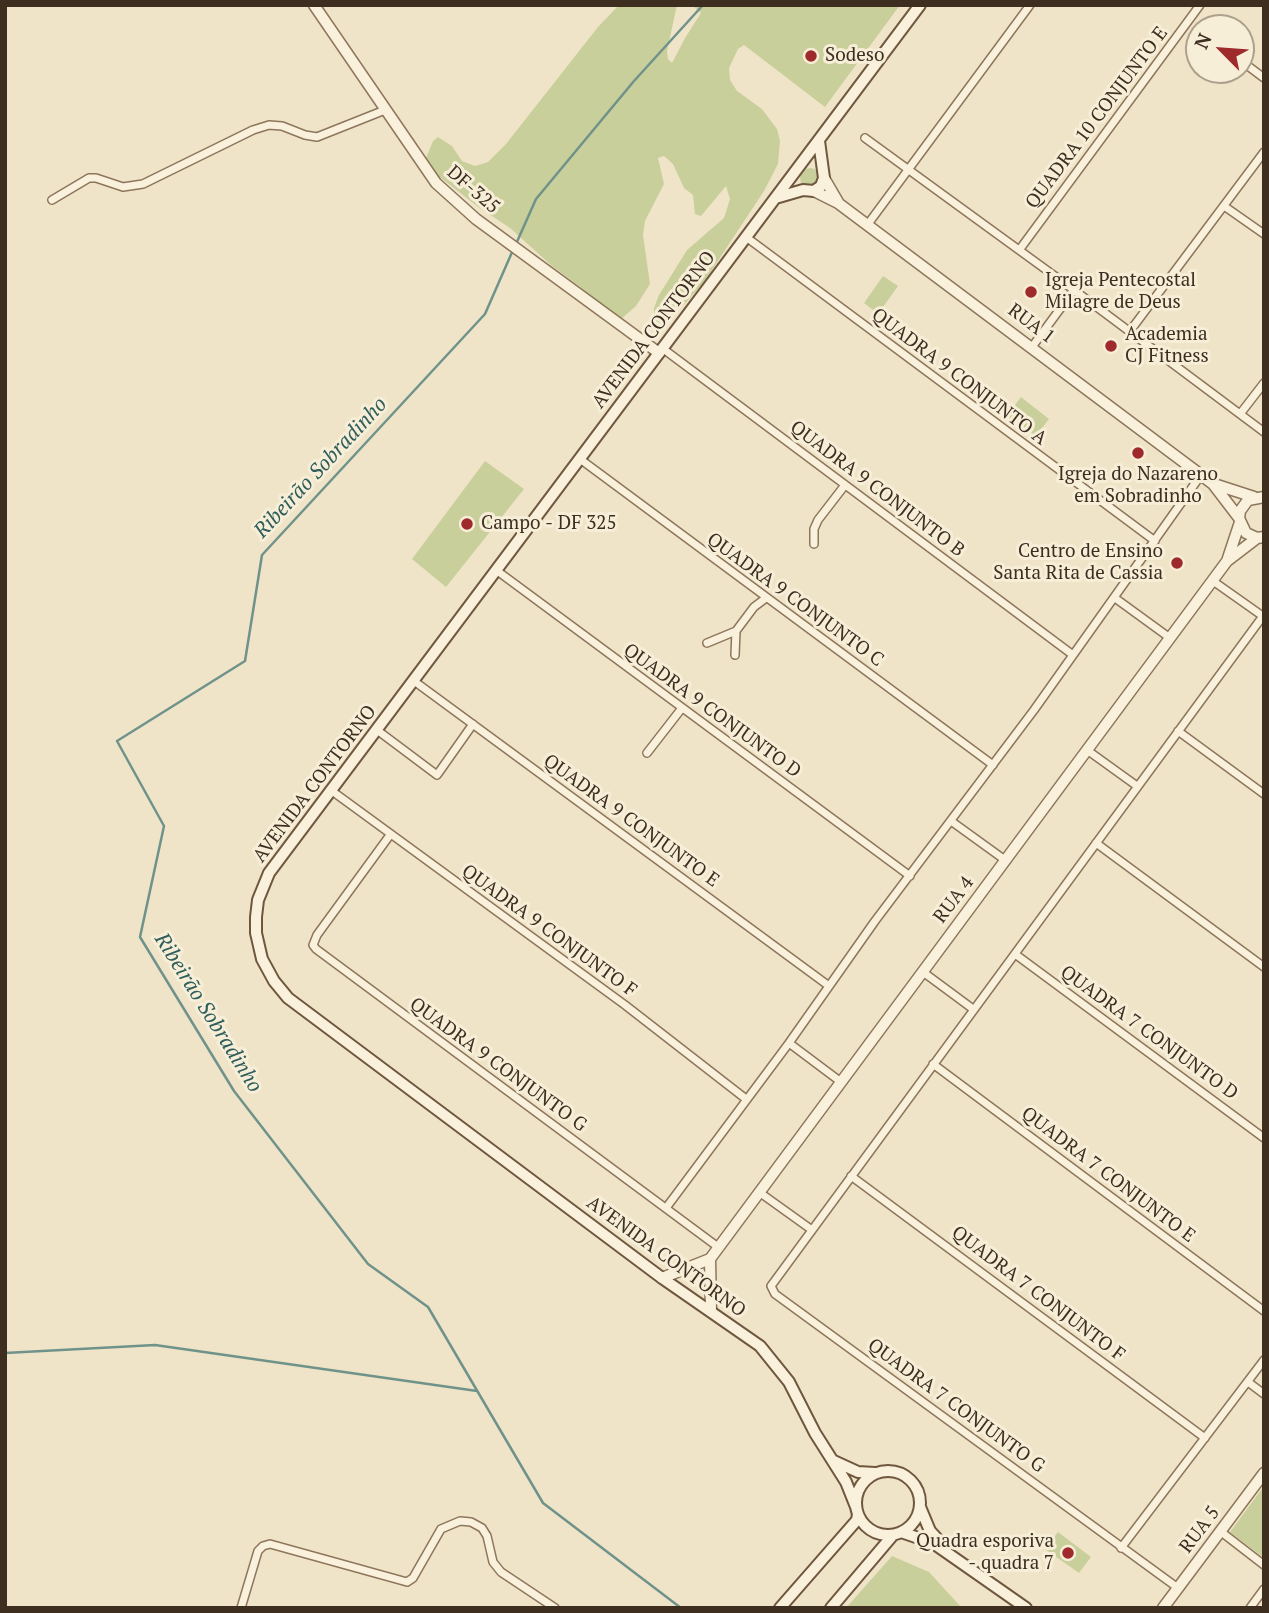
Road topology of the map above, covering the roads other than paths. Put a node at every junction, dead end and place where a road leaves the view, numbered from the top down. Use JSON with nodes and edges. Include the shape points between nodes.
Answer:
{"nodes":[{"id":1,"x":314,"y":5,"type":"edge"},
{"id":2,"x":920,"y":5,"type":"edge"},
{"id":3,"x":1030,"y":5,"type":"edge"},
{"id":4,"x":1200,"y":5,"type":"edge"},
{"id":5,"x":385,"y":110,"type":"junction"},
{"id":6,"x":864,"y":138,"type":"dead end"},
{"id":7,"x":820,"y":141,"type":"junction"},
{"id":8,"x":1264,"y":152,"type":"edge"},
{"id":9,"x":799,"y":168,"type":"junction"},
{"id":10,"x":909,"y":170,"type":"junction"},
{"id":11,"x":824,"y":175,"type":"junction"},
{"id":12,"x":809,"y":191,"type":"junction"},
{"id":13,"x":776,"y":198,"type":"junction"},
{"id":14,"x":52,"y":200,"type":"dead end"},
{"id":15,"x":838,"y":203,"type":"junction"},
{"id":16,"x":1224,"y":206,"type":"junction"},
{"id":17,"x":867,"y":224,"type":"junction"},
{"id":18,"x":1264,"y":234,"type":"edge"},
{"id":19,"x":746,"y":237,"type":"junction"},
{"id":20,"x":1020,"y":249,"type":"junction"},
{"id":21,"x":1074,"y":290,"type":"junction"},
{"id":22,"x":1130,"y":331,"type":"junction"},
{"id":23,"x":1032,"y":347,"type":"junction"},
{"id":24,"x":661,"y":350,"type":"junction"},
{"id":25,"x":1264,"y":383,"type":"edge"},
{"id":26,"x":1240,"y":414,"type":"junction"},
{"id":27,"x":1264,"y":432,"type":"edge"},
{"id":28,"x":580,"y":459,"type":"junction"},
{"id":29,"x":1201,"y":475,"type":"junction"},
{"id":30,"x":1213,"y":484,"type":"junction"},
{"id":31,"x":845,"y":485,"type":"junction"},
{"id":32,"x":1260,"y":496,"type":"edge"},
{"id":33,"x":1239,"y":520,"type":"junction"},
{"id":34,"x":1260,"y":537,"type":"edge"},
{"id":35,"x":1155,"y":541,"type":"junction"},
{"id":36,"x":814,"y":544,"type":"dead end"},
{"id":37,"x":1227,"y":561,"type":"junction"},
{"id":38,"x":496,"y":570,"type":"junction"},
{"id":39,"x":1213,"y":581,"type":"junction"},
{"id":40,"x":765,"y":598,"type":"junction"},
{"id":41,"x":1115,"y":598,"type":"junction"},
{"id":42,"x":1263,"y":616,"type":"edge"},
{"id":43,"x":736,"y":631,"type":"junction"},
{"id":44,"x":1170,"y":638,"type":"junction"},
{"id":45,"x":707,"y":643,"type":"dead end"},
{"id":46,"x":1073,"y":655,"type":"junction"},
{"id":47,"x":735,"y":656,"type":"dead end"},
{"id":48,"x":414,"y":681,"type":"junction"},
{"id":49,"x":681,"y":708,"type":"junction"},
{"id":50,"x":473,"y":724,"type":"junction"},
{"id":51,"x":377,"y":730,"type":"junction"},
{"id":52,"x":1178,"y":731,"type":"junction"},
{"id":53,"x":1087,"y":750,"type":"junction"},
{"id":54,"x":647,"y":753,"type":"dead end"},
{"id":55,"x":993,"y":765,"type":"junction"},
{"id":56,"x":1137,"y":786,"type":"junction"},
{"id":57,"x":332,"y":791,"type":"junction"},
{"id":58,"x":1264,"y":794,"type":"edge"},
{"id":59,"x":951,"y":821,"type":"junction"},
{"id":60,"x":390,"y":835,"type":"junction"},
{"id":61,"x":1096,"y":843,"type":"junction"},
{"id":62,"x":1005,"y":860,"type":"junction"},
{"id":63,"x":910,"y":876,"type":"junction"},
{"id":64,"x":1014,"y":954,"type":"junction"},
{"id":65,"x":1264,"y":967,"type":"edge"},
{"id":66,"x":923,"y":972,"type":"junction"},
{"id":67,"x":829,"y":986,"type":"junction"},
{"id":68,"x":974,"y":1009,"type":"junction"},
{"id":69,"x":789,"y":1043,"type":"junction"},
{"id":70,"x":933,"y":1064,"type":"junction"},
{"id":71,"x":841,"y":1082,"type":"junction"},
{"id":72,"x":746,"y":1099,"type":"junction"},
{"id":73,"x":1264,"y":1138,"type":"edge"},
{"id":74,"x":851,"y":1175,"type":"junction"},
{"id":75,"x":759,"y":1192,"type":"junction"},
{"id":76,"x":666,"y":1208,"type":"junction"},
{"id":77,"x":812,"y":1230,"type":"junction"},
{"id":78,"x":718,"y":1247,"type":"junction"},
{"id":79,"x":710,"y":1259,"type":"junction"},
{"id":80,"x":662,"y":1278,"type":"junction"},
{"id":81,"x":711,"y":1311,"type":"junction"},
{"id":82,"x":1264,"y":1311,"type":"edge"},
{"id":83,"x":1264,"y":1360,"type":"edge"},
{"id":84,"x":1248,"y":1382,"type":"junction"},
{"id":85,"x":1264,"y":1394,"type":"edge"},
{"id":86,"x":1205,"y":1438,"type":"junction"},
{"id":87,"x":831,"y":1460,"type":"junction"},
{"id":88,"x":877,"y":1472,"type":"junction"},
{"id":89,"x":1264,"y":1473,"type":"edge"},
{"id":90,"x":920,"y":1507,"type":"junction"},
{"id":91,"x":857,"y":1510,"type":"junction"},
{"id":92,"x":1220,"y":1531,"type":"junction"},
{"id":93,"x":897,"y":1533,"type":"junction"},
{"id":94,"x":1121,"y":1548,"type":"junction"},
{"id":95,"x":955,"y":1556,"type":"junction"},
{"id":96,"x":1264,"y":1564,"type":"edge"},
{"id":97,"x":1178,"y":1588,"type":"junction"},
{"id":98,"x":1264,"y":1589,"type":"edge"},
{"id":99,"x":241,"y":1608,"type":"edge"},
{"id":100,"x":555,"y":1608,"type":"edge"},
{"id":101,"x":780,"y":1608,"type":"edge"},
{"id":102,"x":831,"y":1608,"type":"edge"},
{"id":103,"x":1026,"y":1608,"type":"edge"},
{"id":104,"x":1163,"y":1608,"type":"edge"},
{"id":105,"x":1250,"y":1608,"type":"edge"}],
"edges":[{"from":1,"to":5,"type":"street","name":"DF-325"},
{"from":2,"to":7,"type":"main road","name":"AVENIDA CONTORNO"},
{"from":3,"to":10,"type":"street"},
{"from":4,"to":20,"type":"street","name":"QUADRA 10 CONJUNTO E"},
{"from":5,"to":14,"type":"street","via":[[317,137],[269,125],[143,184],[123,187],[89,178]]},
{"from":5,"to":24,"type":"street","name":"DF-325","via":[[436,183],[468,212]]},
{"from":6,"to":10,"type":"street"},
{"from":7,"to":9,"type":"main road","name":"AVENIDA CONTORNO"},
{"from":7,"to":11,"type":"main road"},
{"from":8,"to":16,"type":"street"},
{"from":9,"to":11,"type":"main road","via":[[817,165]]},
{"from":9,"to":12,"type":"main road","via":[[797,183]]},
{"from":9,"to":13,"type":"main road","name":"AVENIDA CONTORNO"},
{"from":10,"to":17,"type":"street"},
{"from":10,"to":20,"type":"street"},
{"from":11,"to":12,"type":"main road","via":[[821,186]]},
{"from":11,"to":15,"type":"street","name":"RUA 1"},
{"from":12,"to":13,"type":"main road"},
{"from":12,"to":15,"type":"street","name":"RUA 1"},
{"from":13,"to":19,"type":"main road","name":"AVENIDA CONTORNO"},
{"from":15,"to":17,"type":"street","name":"RUA 1"},
{"from":16,"to":18,"type":"street"},
{"from":16,"to":22,"type":"street"},
{"from":17,"to":23,"type":"street","name":"RUA 1"},
{"from":19,"to":24,"type":"main road","name":"AVENIDA CONTORNO"},
{"from":19,"to":35,"type":"street","name":"QUADRA 9 CONJUNTO A"},
{"from":20,"to":21,"type":"street"},
{"from":21,"to":22,"type":"street"},
{"from":21,"to":23,"type":"street"},
{"from":22,"to":26,"type":"street"},
{"from":23,"to":29,"type":"street","name":"RUA 1"},
{"from":24,"to":28,"type":"main road","name":"AVENIDA CONTORNO"},
{"from":24,"to":31,"type":"street","name":"QUADRA 9 CONJUNTO B"},
{"from":25,"to":26,"type":"street"},
{"from":26,"to":27,"type":"street"},
{"from":28,"to":38,"type":"main road","name":"AVENIDA CONTORNO"},
{"from":28,"to":40,"type":"street","name":"QUADRA 9 CONJUNTO C"},
{"from":29,"to":30,"type":"street","name":"RUA 1"},
{"from":29,"to":35,"type":"street"},
{"from":30,"to":32,"type":"street"},
{"from":30,"to":33,"type":"street"},
{"from":31,"to":36,"type":"street","via":[[818,520]]},
{"from":31,"to":46,"type":"street","name":"QUADRA 9 CONJUNTO B"},
{"from":32,"to":33,"type":"street","via":[[1243,505]]},
{"from":33,"to":34,"type":"street","via":[[1246,533]]},
{"from":33,"to":37,"type":"street"},
{"from":34,"to":37,"type":"street"},
{"from":35,"to":41,"type":"street"},
{"from":37,"to":39,"type":"street","name":"RUA 4"},
{"from":38,"to":48,"type":"main road","name":"AVENIDA CONTORNO"},
{"from":38,"to":49,"type":"street","name":"QUADRA 9 CONJUNTO D"},
{"from":39,"to":42,"type":"street"},
{"from":39,"to":44,"type":"street","name":"RUA 4"},
{"from":40,"to":43,"type":"street"},
{"from":40,"to":55,"type":"street","name":"QUADRA 9 CONJUNTO C"},
{"from":41,"to":44,"type":"street"},
{"from":41,"to":46,"type":"street"},
{"from":42,"to":52,"type":"street"},
{"from":43,"to":45,"type":"street"},
{"from":43,"to":47,"type":"street"},
{"from":44,"to":53,"type":"street","name":"RUA 4"},
{"from":46,"to":55,"type":"street"},
{"from":48,"to":50,"type":"street","name":"QUADRA 9 CONJUNTO E"},
{"from":48,"to":51,"type":"main road","name":"AVENIDA CONTORNO"},
{"from":49,"to":54,"type":"street"},
{"from":49,"to":63,"type":"street","name":"QUADRA 9 CONJUNTO D"},
{"from":50,"to":51,"type":"street","via":[[437,775]]},
{"from":50,"to":67,"type":"street","name":"QUADRA 9 CONJUNTO E"},
{"from":51,"to":57,"type":"main road","name":"AVENIDA CONTORNO"},
{"from":52,"to":56,"type":"street"},
{"from":52,"to":58,"type":"street"},
{"from":53,"to":56,"type":"street"},
{"from":53,"to":62,"type":"street","name":"RUA 4"},
{"from":55,"to":59,"type":"street"},
{"from":56,"to":61,"type":"street"},
{"from":57,"to":60,"type":"street","name":"QUADRA 9 CONJUNTO F"},
{"from":57,"to":80,"type":"main road","name":"AVENIDA CONTORNO","via":[[269,873],[258,900],[259,946],[274,981],[303,1009]]},
{"from":59,"to":62,"type":"street"},
{"from":59,"to":63,"type":"street"},
{"from":60,"to":72,"type":"street","name":"QUADRA 9 CONJUNTO F"},
{"from":60,"to":76,"type":"street","name":"QUADRA 9 CONJUNTO G","via":[[313,945]]},
{"from":61,"to":64,"type":"street"},
{"from":61,"to":65,"type":"street"},
{"from":62,"to":66,"type":"street","name":"RUA 4"},
{"from":63,"to":67,"type":"street"},
{"from":64,"to":68,"type":"street"},
{"from":64,"to":73,"type":"street","name":"QUADRA 7 CONJUNTO D"},
{"from":66,"to":68,"type":"street"},
{"from":66,"to":71,"type":"street","name":"RUA 4"},
{"from":67,"to":69,"type":"street"},
{"from":68,"to":70,"type":"street"},
{"from":69,"to":71,"type":"street"},
{"from":69,"to":72,"type":"street"},
{"from":70,"to":74,"type":"street"},
{"from":70,"to":82,"type":"street","name":"QUADRA 7 CONJUNTO E"},
{"from":71,"to":75,"type":"street","name":"RUA 4"},
{"from":72,"to":76,"type":"street"},
{"from":74,"to":77,"type":"street"},
{"from":74,"to":86,"type":"street","name":"QUADRA 7 CONJUNTO F"},
{"from":75,"to":77,"type":"street"},
{"from":75,"to":78,"type":"street","name":"RUA 4"},
{"from":76,"to":78,"type":"street","name":"QUADRA 9 CONJUNTO G"},
{"from":77,"to":94,"type":"street","name":"QUADRA 7 CONJUNTO G","via":[[772,1284],[772,1291]]},
{"from":78,"to":79,"type":"street","name":"RUA 4"},
{"from":79,"to":80,"type":"street"},
{"from":79,"to":81,"type":"street"},
{"from":80,"to":81,"type":"main road","name":"AVENIDA CONTORNO"},
{"from":81,"to":87,"type":"main road","name":"AVENIDA CONTORNO","via":[[760,1346],[777,1365]]},
{"from":83,"to":84,"type":"street"},
{"from":84,"to":85,"type":"street"},
{"from":84,"to":86,"type":"street"},
{"from":86,"to":94,"type":"street"},
{"from":87,"to":88,"type":"main road","via":[[858,1472]]},
{"from":87,"to":91,"type":"main road","name":"AVENIDA CONTORNO"},
{"from":88,"to":90,"type":"main road","via":[[888,1470],[908,1478]]},
{"from":88,"to":91,"type":"main road","via":[[861,1486]]},
{"from":89,"to":92,"type":"street","name":"RUA 5"},
{"from":90,"to":93,"type":"main road","via":[[910,1526]]},
{"from":90,"to":95,"type":"main road","via":[[930,1531]]},
{"from":91,"to":93,"type":"main road","via":[[875,1533]]},
{"from":91,"to":101,"type":"main road","via":[[857,1520]]},
{"from":92,"to":96,"type":"street"},
{"from":92,"to":97,"type":"street","name":"RUA 5"},
{"from":93,"to":95,"type":"main road","via":[[923,1538]]},
{"from":93,"to":102,"type":"main road"},
{"from":94,"to":97,"type":"street","name":"QUADRA 7 CONJUNTO G"},
{"from":95,"to":103,"type":"main road"},
{"from":97,"to":104,"type":"street","name":"RUA 5"},
{"from":98,"to":105,"type":"street"},
{"from":99,"to":100,"type":"street","via":[[263,1546],[270,1544],[407,1582],[441,1530],[460,1521],[482,1528],[501,1572]]}]}
